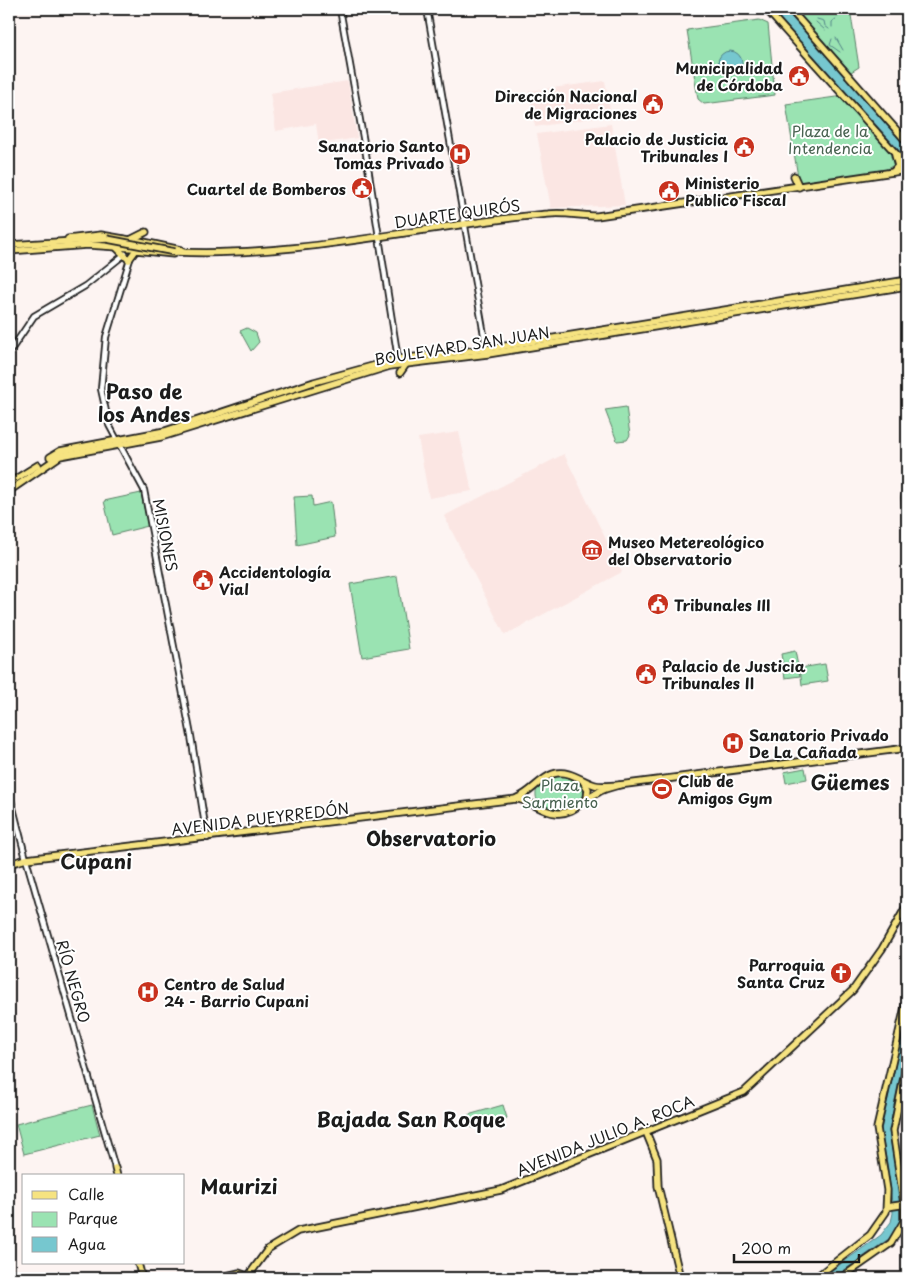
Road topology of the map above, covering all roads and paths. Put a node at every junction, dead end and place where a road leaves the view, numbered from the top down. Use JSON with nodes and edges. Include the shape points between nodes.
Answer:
{"nodes":[{"id":1,"x":340,"y":9,"type":"edge"},
{"id":2,"x":427,"y":9,"type":"edge"},
{"id":3,"x":766,"y":9,"type":"edge"},
{"id":4,"x":790,"y":9,"type":"edge"},
{"id":5,"x":907,"y":142,"type":"edge"},
{"id":6,"x":893,"y":150,"type":"junction"},
{"id":7,"x":907,"y":166,"type":"edge"},
{"id":8,"x":907,"y":170,"type":"edge"},
{"id":9,"x":893,"y":172,"type":"junction"},
{"id":10,"x":794,"y":176,"type":"dead end"},
{"id":11,"x":799,"y":186,"type":"junction"},
{"id":12,"x":464,"y":224,"type":"junction"},
{"id":13,"x":146,"y":232,"type":"dead end"},
{"id":14,"x":378,"y":237,"type":"junction"},
{"id":15,"x":124,"y":239,"type":"junction"},
{"id":16,"x":58,"y":242,"type":"junction"},
{"id":17,"x":9,"y":245,"type":"edge"},
{"id":18,"x":114,"y":247,"type":"junction"},
{"id":19,"x":135,"y":249,"type":"junction"},
{"id":20,"x":9,"y":251,"type":"edge"},
{"id":21,"x":192,"y":253,"type":"junction"},
{"id":22,"x":128,"y":257,"type":"junction"},
{"id":23,"x":907,"y":280,"type":"edge"},
{"id":24,"x":907,"y":286,"type":"edge"},
{"id":25,"x":487,"y":351,"type":"junction"},
{"id":26,"x":9,"y":353,"type":"edge"},
{"id":27,"x":398,"y":360,"type":"junction"},
{"id":28,"x":407,"y":364,"type":"junction"},
{"id":29,"x":400,"y":373,"type":"dead end"},
{"id":30,"x":119,"y":443,"type":"junction"},
{"id":31,"x":9,"y":483,"type":"edge"},
{"id":32,"x":907,"y":486,"type":"edge"},
{"id":33,"x":9,"y":491,"type":"edge"},
{"id":34,"x":907,"y":538,"type":"edge"},
{"id":35,"x":907,"y":748,"type":"edge"},
{"id":36,"x":582,"y":780,"type":"junction"},
{"id":37,"x":619,"y":785,"type":"junction"},
{"id":38,"x":535,"y":787,"type":"junction"},
{"id":39,"x":9,"y":792,"type":"edge"},
{"id":40,"x":516,"y":799,"type":"junction"},
{"id":41,"x":587,"y":799,"type":"junction"},
{"id":42,"x":537,"y":805,"type":"junction"},
{"id":43,"x":207,"y":838,"type":"junction"},
{"id":44,"x":26,"y":859,"type":"junction"},
{"id":45,"x":9,"y":864,"type":"edge"},
{"id":46,"x":907,"y":905,"type":"edge"},
{"id":47,"x":907,"y":998,"type":"edge"},
{"id":48,"x":907,"y":1063,"type":"edge"},
{"id":49,"x":646,"y":1132,"type":"junction"},
{"id":50,"x":115,"y":1168,"type":"joint"},
{"id":51,"x":116,"y":1174,"type":"edge"},
{"id":52,"x":904,"y":1204,"type":"edge"},
{"id":53,"x":889,"y":1207,"type":"junction"},
{"id":54,"x":138,"y":1264,"type":"edge"},
{"id":55,"x":248,"y":1277,"type":"edge"},
{"id":56,"x":142,"y":1278,"type":"edge"},
{"id":57,"x":218,"y":1278,"type":"edge"},
{"id":58,"x":680,"y":1278,"type":"edge"},
{"id":59,"x":815,"y":1278,"type":"edge"},
{"id":60,"x":841,"y":1278,"type":"edge"}],
"edges":[{"from":1,"to":14,"type":"street"},
{"from":2,"to":12,"type":"street"},
{"from":3,"to":6,"type":"main road"},
{"from":4,"to":5,"type":"main road"},
{"from":6,"to":7,"type":"main road"},
{"from":6,"to":9,"type":"main road","via":[[898,162]]},
{"from":8,"to":9,"type":"main road","name":"DUARTE QUIRÓS"},
{"from":9,"to":11,"type":"main road","name":"DUARTE QUIRÓS"},
{"from":10,"to":11,"type":"main road"},
{"from":11,"to":12,"type":"main road","name":"DUARTE QUIRÓS","via":[[598,216],[547,214]]},
{"from":12,"to":14,"type":"main road","name":"DUARTE QUIRÓS"},
{"from":12,"to":25,"type":"street"},
{"from":13,"to":15,"type":"main road","via":[[130,240]]},
{"from":14,"to":21,"type":"main road","name":"DUARTE QUIRÓS"},
{"from":14,"to":27,"type":"street"},
{"from":15,"to":16,"type":"main road","via":[[93,236]]},
{"from":15,"to":19,"type":"main road"},
{"from":16,"to":17,"type":"main road","name":"DUARTE QUIRÓS"},
{"from":16,"to":21,"type":"main road","name":"DUARTE QUIRÓS","bridge":true,"via":[[107,239]]},
{"from":18,"to":19,"type":"main road"},
{"from":18,"to":20,"type":"main road","via":[[88,245]]},
{"from":18,"to":22,"type":"main road"},
{"from":19,"to":21,"type":"main road"},
{"from":19,"to":21,"type":"main road","via":[[142,241]]},
{"from":19,"to":22,"type":"main road"},
{"from":22,"to":26,"type":"street","via":[[34,316]]},
{"from":22,"to":30,"type":"street","name":"MISIONES","via":[[106,337],[101,385],[107,421]]},
{"from":23,"to":25,"type":"main road","name":"BOULEVARD SAN JUAN"},
{"from":24,"to":25,"type":"main road","name":"BOULEVARD SAN JUAN"},
{"from":25,"to":27,"type":"main road","name":"BOULEVARD SAN JUAN"},
{"from":25,"to":28,"type":"main road","name":"BOULEVARD SAN JUAN"},
{"from":27,"to":30,"type":"main road","name":"BOULEVARD SAN JUAN","via":[[314,382],[166,431]]},
{"from":28,"to":29,"type":"main road"},
{"from":28,"to":30,"type":"main road","name":"BOULEVARD SAN JUAN","via":[[357,375],[167,435]]},
{"from":30,"to":31,"type":"main road","name":"BOULEVARD SAN JUAN","via":[[58,452]]},
{"from":30,"to":33,"type":"main road","name":"BOULEVARD SAN JUAN","via":[[60,456]]},
{"from":30,"to":43,"type":"street","name":"MISIONES","via":[[144,490]]},
{"from":32,"to":34,"type":"main road"},
{"from":35,"to":37,"type":"main road","name":"AVENIDA PUEYRREDÓN"},
{"from":36,"to":37,"type":"main road","name":"AVENIDA PUEYRREDÓN","via":[[599,786]]},
{"from":36,"to":38,"type":"main road","name":"AVENIDA PUEYRREDÓN","via":[[558,773],[543,779]]},
{"from":36,"to":41,"type":"main road","via":[[588,789]]},
{"from":37,"to":41,"type":"main road","name":"AVENIDA PUEYRREDÓN"},
{"from":38,"to":40,"type":"main road","name":"AVENIDA PUEYRREDÓN"},
{"from":38,"to":42,"type":"main road","via":[[533,797]]},
{"from":39,"to":44,"type":"street","name":"RÍO NEGRO"},
{"from":40,"to":42,"type":"main road","name":"AVENIDA PUEYRREDÓN"},
{"from":40,"to":43,"type":"main road","name":"AVENIDA PUEYRREDÓN"},
{"from":41,"to":42,"type":"main road","name":"AVENIDA PUEYRREDÓN","via":[[577,808],[562,813]]},
{"from":43,"to":44,"type":"main road","name":"AVENIDA PUEYRREDÓN"},
{"from":44,"to":45,"type":"main road","name":"AVENIDA PUEYRREDÓN"},
{"from":44,"to":50,"type":"street","name":"RÍO NEGRO"},
{"from":46,"to":49,"type":"main road","name":"AVENIDA JULIO A. ROCA","via":[[853,990],[750,1087],[732,1098]]},
{"from":47,"to":53,"type":"main road","via":[[877,1128]]},
{"from":48,"to":52,"type":"main road","via":[[893,1131]]},
{"from":49,"to":55,"type":"main road","name":"AVENIDA JULIO A. ROCA","via":[[501,1190],[298,1231],[268,1249]]},
{"from":49,"to":58,"type":"main road","via":[[656,1157],[658,1186]]},
{"from":50,"to":51,"type":"main road","name":"RÍO NEGRO"},
{"from":52,"to":53,"type":"main road"},
{"from":52,"to":60,"type":"main road","via":[[904,1221],[895,1237]]},
{"from":53,"to":59,"type":"main road","via":[[870,1235]]},
{"from":54,"to":56,"type":"main road"},
{"from":55,"to":57,"type":"main road","via":[[239,1273]]}]}
